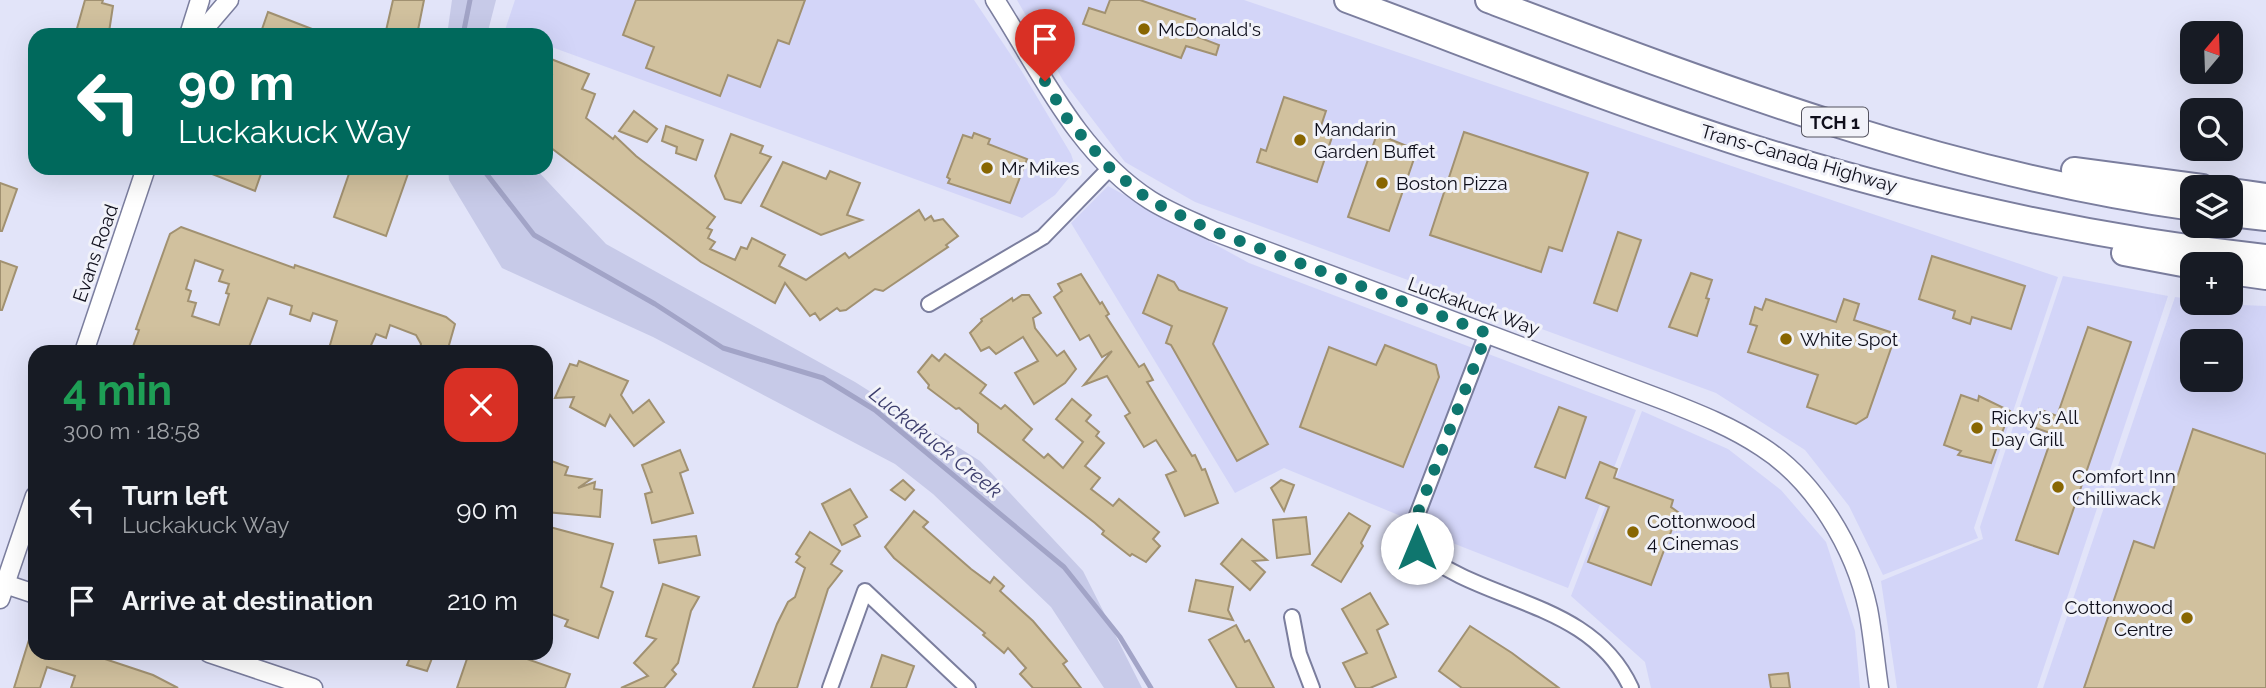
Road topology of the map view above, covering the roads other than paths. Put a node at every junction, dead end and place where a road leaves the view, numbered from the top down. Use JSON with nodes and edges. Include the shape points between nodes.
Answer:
{"nodes":[{"id":1,"x":200,"y":0,"type":"edge"},
{"id":2,"x":229,"y":0,"type":"edge"},
{"id":3,"x":995,"y":0,"type":"edge"},
{"id":4,"x":1347,"y":0,"type":"edge"},
{"id":5,"x":1488,"y":0,"type":"edge"},
{"id":6,"x":191,"y":28,"type":"edge"},
{"id":7,"x":205,"y":28,"type":"edge"},
{"id":8,"x":1934,"y":153,"type":"junction"},
{"id":9,"x":1110,"y":168,"type":"junction"},
{"id":10,"x":144,"y":175,"type":"edge"},
{"id":11,"x":1847,"y":175,"type":"junction"},
{"id":12,"x":2180,"y":184,"type":"edge"},
{"id":13,"x":2243,"y":192,"type":"edge"},
{"id":14,"x":2266,"y":195,"type":"edge"},
{"id":15,"x":2180,"y":206,"type":"edge"},
{"id":16,"x":2243,"y":215,"type":"edge"},
{"id":17,"x":2266,"y":218,"type":"edge"},
{"id":18,"x":2266,"y":257,"type":"edge"},
{"id":19,"x":2180,"y":264,"type":"edge"},
{"id":20,"x":2243,"y":274,"type":"edge"},
{"id":21,"x":2266,"y":277,"type":"edge"},
{"id":22,"x":929,"y":304,"type":"dead end"},
{"id":23,"x":1487,"y":333,"type":"junction"},
{"id":24,"x":86,"y":345,"type":"edge"},
{"id":25,"x":28,"y":517,"type":"edge"},
{"id":26,"x":3,"y":592,"type":"edge"},
{"id":27,"x":28,"y":594,"type":"edge"},
{"id":28,"x":1292,"y":617,"type":"dead end"},
{"id":29,"x":230,"y":660,"type":"edge"},
{"id":30,"x":313,"y":688,"type":"edge"},
{"id":31,"x":830,"y":688,"type":"edge"},
{"id":32,"x":968,"y":688,"type":"edge"},
{"id":33,"x":1312,"y":688,"type":"edge"},
{"id":34,"x":1631,"y":688,"type":"edge"},
{"id":35,"x":1879,"y":688,"type":"edge"}],
"edges":[{"from":1,"to":6,"type":"street"},
{"from":2,"to":7,"type":"street"},
{"from":3,"to":9,"type":"street","name":"Luckakuck Way","via":[[1068,120]]},
{"from":4,"to":11,"type":"highway","name":"Trans-Canada Highway","number":"TCH 1","via":[[1670,119]]},
{"from":5,"to":8,"type":"highway","number":"TCH 1","via":[[1758,97]]},
{"from":8,"to":12,"type":"highway"},
{"from":8,"to":15,"type":"highway","number":"TCH 1","via":[[2018,175]]},
{"from":9,"to":22,"type":"street","via":[[1043,237]]},
{"from":9,"to":23,"type":"street","name":"Luckakuck Way","via":[[1149,200],[1213,231]]},
{"from":10,"to":24,"type":"street","name":"Evans Road"},
{"from":11,"to":18,"type":"highway","name":"Trans-Canada Highway","number":"TCH 1","via":[[2051,225]]},
{"from":11,"to":19,"type":"highway","via":[[2069,243]]},
{"from":13,"to":14,"type":"highway"},
{"from":16,"to":17,"type":"highway"},
{"from":20,"to":21,"type":"highway"},
{"from":23,"to":34,"type":"street","via":[[1414,523],[1417,548],[1437,565],[1546,609],[1593,637]]},
{"from":23,"to":35,"type":"street","name":"Luckakuck Way","via":[[1722,424],[1765,449],[1798,478],[1839,534],[1854,566],[1868,609]]},
{"from":25,"to":26,"type":"street"},
{"from":26,"to":27,"type":"street"},
{"from":28,"to":33,"type":"street"},
{"from":29,"to":30,"type":"street"},
{"from":31,"to":32,"type":"street","via":[[865,591]]}]}
